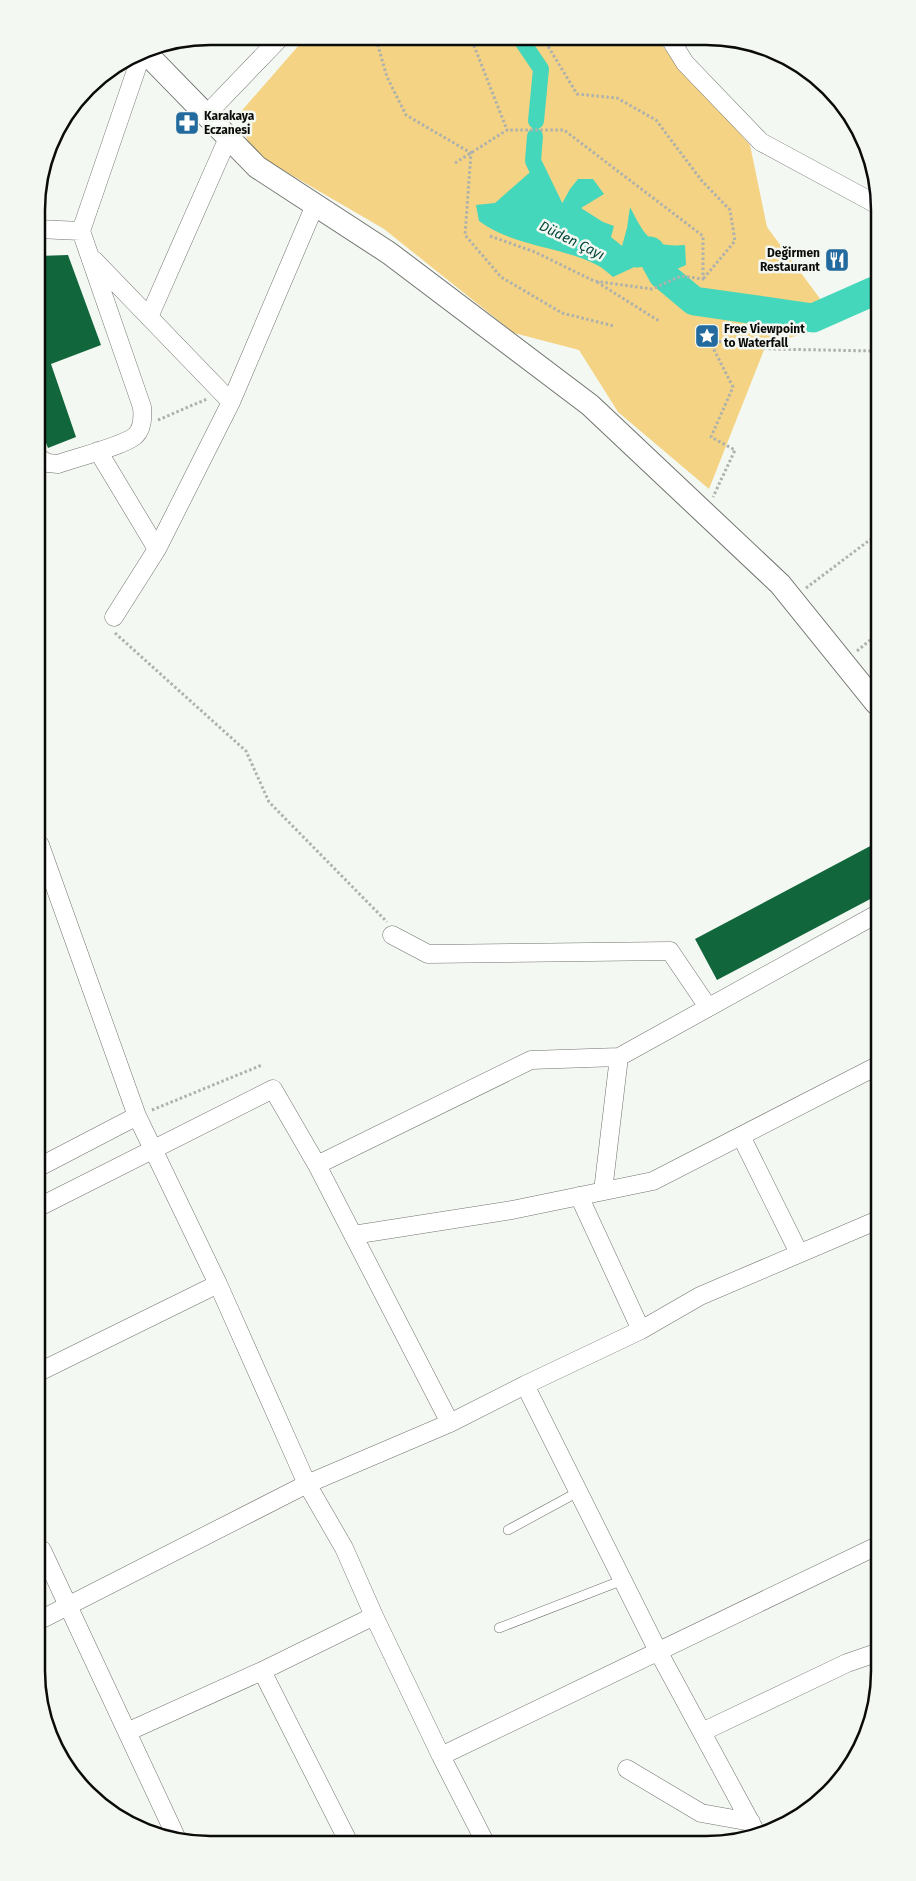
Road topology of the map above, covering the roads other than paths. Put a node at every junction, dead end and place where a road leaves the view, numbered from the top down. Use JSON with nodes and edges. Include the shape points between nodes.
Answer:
{"nodes":[{"id":1,"x":273,"y":45,"type":"edge"},
{"id":2,"x":674,"y":45,"type":"edge"},
{"id":3,"x":150,"y":57,"type":"edge"},
{"id":4,"x":139,"y":61,"type":"edge"},
{"id":5,"x":208,"y":114,"type":"junction"},
{"id":6,"x":228,"y":138,"type":"junction"},
{"id":7,"x":871,"y":200,"type":"edge"},
{"id":8,"x":315,"y":205,"type":"junction"},
{"id":9,"x":45,"y":229,"type":"edge"},
{"id":10,"x":81,"y":231,"type":"junction"},
{"id":11,"x":90,"y":255,"type":"junction"},
{"id":12,"x":149,"y":317,"type":"junction"},
{"id":13,"x":226,"y":397,"type":"junction"},
{"id":14,"x":98,"y":451,"type":"junction"},
{"id":15,"x":45,"y":463,"type":"edge"},
{"id":16,"x":156,"y":549,"type":"junction"},
{"id":17,"x":114,"y":616,"type":"road end"},
{"id":18,"x":871,"y":697,"type":"edge"},
{"id":19,"x":45,"y":859,"type":"edge"},
{"id":20,"x":871,"y":917,"type":"edge"},
{"id":21,"x":392,"y":935,"type":"road end"},
{"id":22,"x":708,"y":1007,"type":"junction"},
{"id":23,"x":619,"y":1057,"type":"junction"},
{"id":24,"x":871,"y":1069,"type":"edge"},
{"id":25,"x":137,"y":1116,"type":"junction"},
{"id":26,"x":741,"y":1136,"type":"junction"},
{"id":27,"x":152,"y":1150,"type":"junction"},
{"id":28,"x":45,"y":1164,"type":"edge"},
{"id":29,"x":317,"y":1165,"type":"junction"},
{"id":30,"x":603,"y":1191,"type":"junction"},
{"id":31,"x":579,"y":1196,"type":"junction"},
{"id":32,"x":45,"y":1204,"type":"edge"},
{"id":33,"x":871,"y":1226,"type":"edge"},
{"id":34,"x":353,"y":1234,"type":"junction"},
{"id":35,"x":799,"y":1254,"type":"junction"},
{"id":36,"x":218,"y":1284,"type":"junction"},
{"id":37,"x":641,"y":1330,"type":"junction"},
{"id":38,"x":45,"y":1369,"type":"edge"},
{"id":39,"x":525,"y":1385,"type":"junction"},
{"id":40,"x":450,"y":1424,"type":"junction"},
{"id":41,"x":307,"y":1484,"type":"junction"},
{"id":42,"x":578,"y":1492,"type":"junction"},
{"id":43,"x":508,"y":1530,"type":"dead end"},
{"id":44,"x":871,"y":1549,"type":"edge"},
{"id":45,"x":45,"y":1557,"type":"edge"},
{"id":46,"x":622,"y":1580,"type":"junction"},
{"id":47,"x":67,"y":1606,"type":"junction"},
{"id":48,"x":374,"y":1616,"type":"junction"},
{"id":49,"x":45,"y":1617,"type":"edge"},
{"id":50,"x":499,"y":1628,"type":"dead end"},
{"id":51,"x":658,"y":1651,"type":"junction"},
{"id":52,"x":871,"y":1655,"type":"edge"},
{"id":53,"x":262,"y":1671,"type":"junction"},
{"id":54,"x":127,"y":1732,"type":"junction"},
{"id":55,"x":702,"y":1732,"type":"junction"},
{"id":56,"x":441,"y":1756,"type":"junction"},
{"id":57,"x":627,"y":1769,"type":"dead end"},
{"id":58,"x":754,"y":1829,"type":"edge"},
{"id":59,"x":173,"y":1831,"type":"edge"},
{"id":60,"x":345,"y":1836,"type":"edge"},
{"id":61,"x":482,"y":1836,"type":"edge"}],
"edges":[{"from":1,"to":5,"type":"street"},
{"from":2,"to":7,"type":"street","via":[[685,63],[761,142]]},
{"from":3,"to":5,"type":"street"},
{"from":4,"to":10,"type":"street"},
{"from":5,"to":6,"type":"street"},
{"from":6,"to":8,"type":"street","via":[[257,167]]},
{"from":6,"to":12,"type":"street"},
{"from":8,"to":13,"type":"street"},
{"from":8,"to":18,"type":"street","via":[[389,253],[590,405],[780,584]]},
{"from":9,"to":10,"type":"street"},
{"from":10,"to":11,"type":"street"},
{"from":11,"to":12,"type":"street"},
{"from":11,"to":14,"type":"street","via":[[143,418],[135,436]]},
{"from":12,"to":13,"type":"street"},
{"from":13,"to":16,"type":"street"},
{"from":14,"to":15,"type":"street","via":[[58,464]]},
{"from":14,"to":16,"type":"street"},
{"from":16,"to":17,"type":"street"},
{"from":19,"to":25,"type":"street"},
{"from":20,"to":22,"type":"street"},
{"from":21,"to":22,"type":"street","via":[[428,954],[670,951]]},
{"from":22,"to":23,"type":"street"},
{"from":23,"to":29,"type":"street","via":[[531,1060]]},
{"from":23,"to":30,"type":"street"},
{"from":24,"to":26,"type":"street"},
{"from":25,"to":27,"type":"street"},
{"from":25,"to":28,"type":"street"},
{"from":26,"to":30,"type":"street","via":[[653,1181]]},
{"from":26,"to":35,"type":"street"},
{"from":27,"to":29,"type":"street","via":[[272,1089]]},
{"from":27,"to":32,"type":"street"},
{"from":27,"to":36,"type":"street"},
{"from":29,"to":34,"type":"street"},
{"from":30,"to":31,"type":"street"},
{"from":31,"to":34,"type":"street","via":[[512,1210]]},
{"from":31,"to":37,"type":"street"},
{"from":33,"to":35,"type":"street"},
{"from":34,"to":40,"type":"street"},
{"from":35,"to":37,"type":"street","via":[[700,1296]]},
{"from":36,"to":38,"type":"street"},
{"from":36,"to":41,"type":"street"},
{"from":37,"to":39,"type":"street"},
{"from":39,"to":40,"type":"street"},
{"from":39,"to":42,"type":"street"},
{"from":40,"to":41,"type":"street"},
{"from":41,"to":47,"type":"street"},
{"from":41,"to":48,"type":"street","via":[[344,1548]]},
{"from":42,"to":43,"type":"lane"},
{"from":42,"to":46,"type":"street"},
{"from":44,"to":51,"type":"street"},
{"from":45,"to":47,"type":"street"},
{"from":46,"to":50,"type":"lane"},
{"from":46,"to":51,"type":"street"},
{"from":47,"to":49,"type":"street"},
{"from":47,"to":54,"type":"street"},
{"from":48,"to":53,"type":"street"},
{"from":48,"to":56,"type":"street"},
{"from":51,"to":55,"type":"street"},
{"from":51,"to":56,"type":"street"},
{"from":52,"to":55,"type":"street"},
{"from":53,"to":54,"type":"street"},
{"from":53,"to":60,"type":"street"},
{"from":54,"to":59,"type":"street"},
{"from":55,"to":58,"type":"street"},
{"from":56,"to":61,"type":"street"},
{"from":57,"to":58,"type":"street","via":[[701,1813]]}]}
